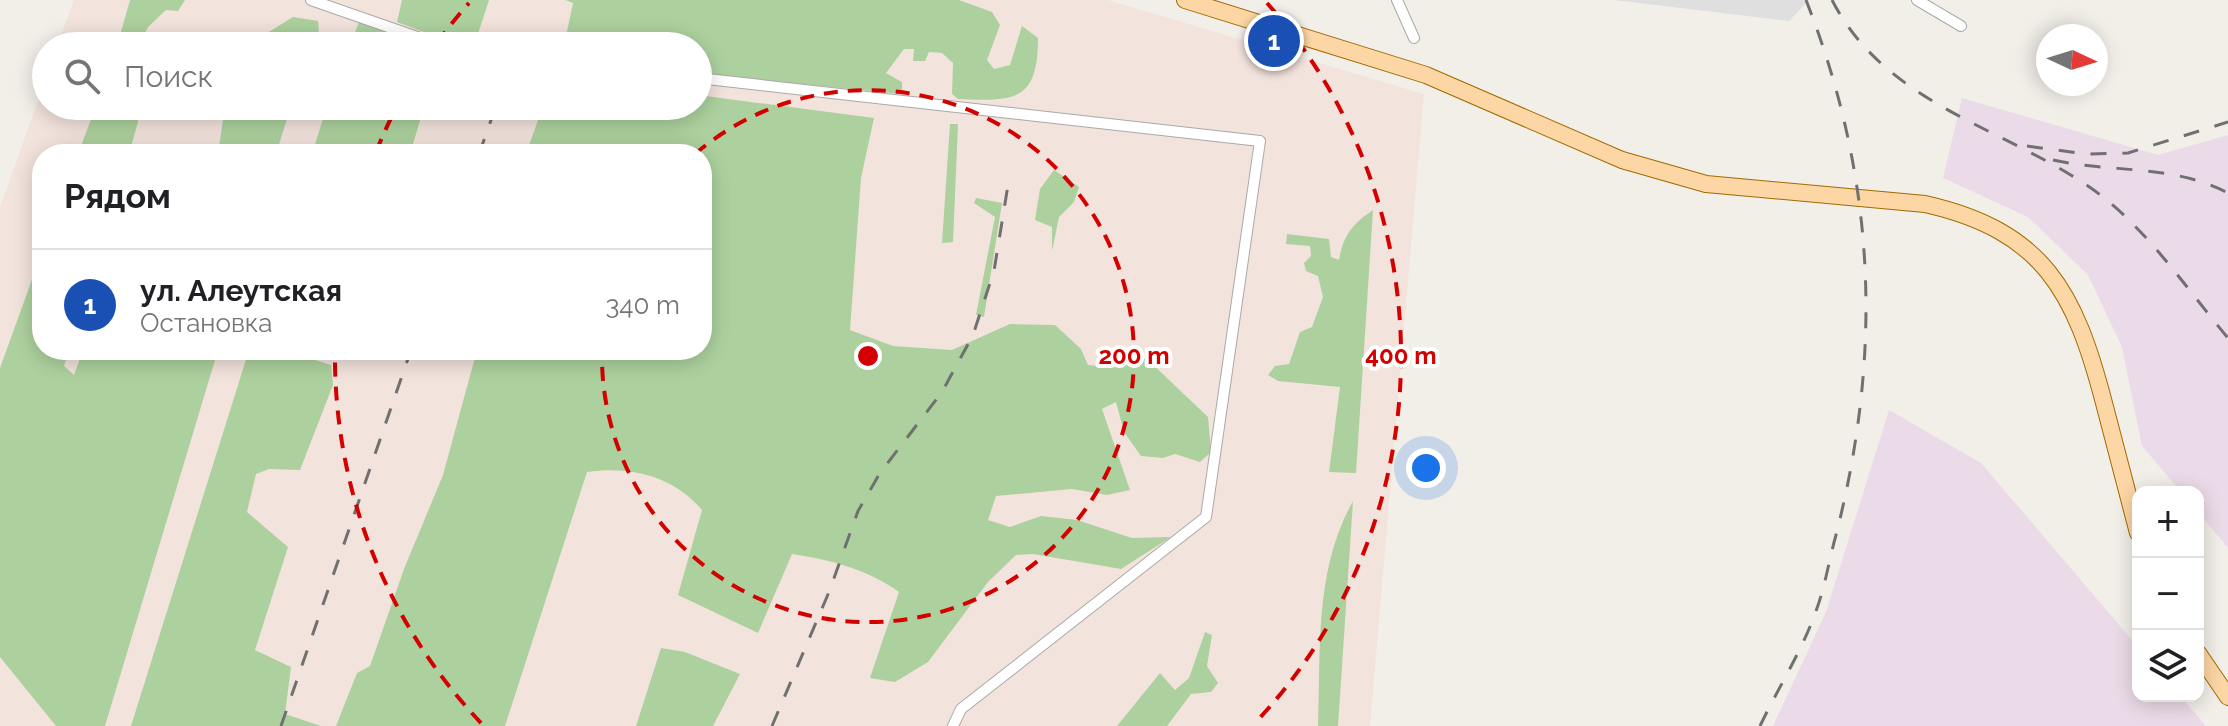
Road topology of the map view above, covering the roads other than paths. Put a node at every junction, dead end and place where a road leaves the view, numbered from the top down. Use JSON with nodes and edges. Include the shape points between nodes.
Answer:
{"nodes":[{"id":1,"x":311,"y":0,"type":"edge"},
{"id":2,"x":1185,"y":0,"type":"edge"},
{"id":3,"x":1397,"y":0,"type":"edge"},
{"id":4,"x":1917,"y":0,"type":"edge"},
{"id":5,"x":1961,"y":26,"type":"dead end"},
{"id":6,"x":403,"y":32,"type":"edge"},
{"id":7,"x":1414,"y":38,"type":"dead end"},
{"id":8,"x":712,"y":80,"type":"edge"},
{"id":9,"x":2132,"y":510,"type":"edge"},
{"id":10,"x":2204,"y":662,"type":"edge"},
{"id":11,"x":2228,"y":697,"type":"edge"},
{"id":12,"x":953,"y":726,"type":"edge"}],
"edges":[{"from":1,"to":6,"type":"street"},
{"from":2,"to":9,"type":"main road","via":[[1426,75],[1622,160],[1706,184],[1925,204],[1995,227],[2035,257],[2071,304],[2098,380]]},
{"from":3,"to":7,"type":"street"},
{"from":4,"to":5,"type":"street"},
{"from":8,"to":12,"type":"street","via":[[1260,141],[1206,517],[961,709]]},
{"from":10,"to":11,"type":"main road"}]}
